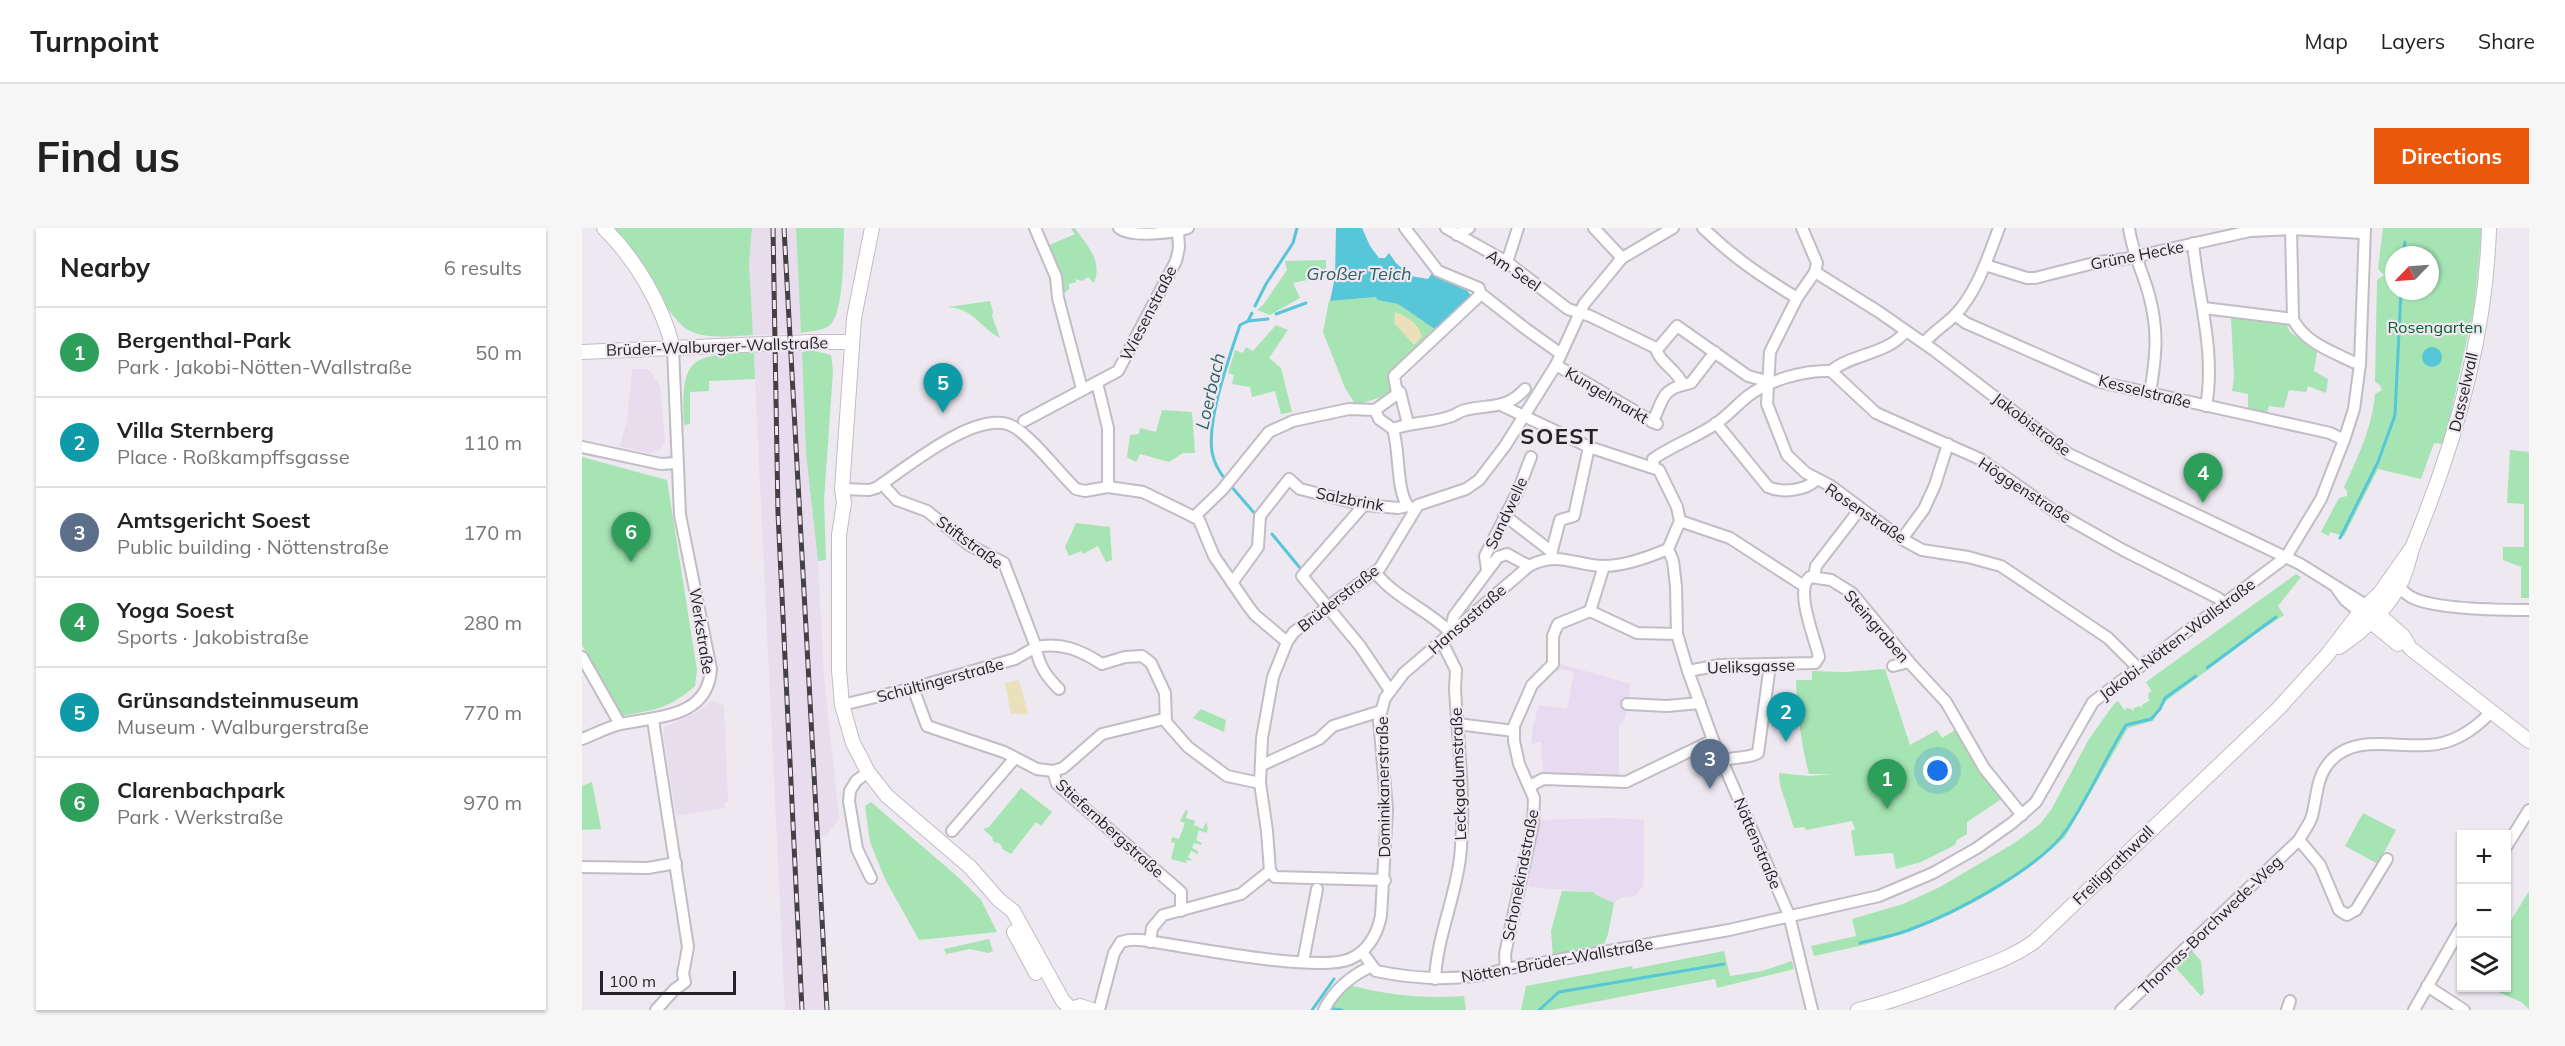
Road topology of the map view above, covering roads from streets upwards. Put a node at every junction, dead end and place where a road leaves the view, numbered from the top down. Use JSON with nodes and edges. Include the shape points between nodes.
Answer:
{"nodes":[{"id":1,"x":604,"y":228,"type":"edge"},
{"id":2,"x":872,"y":228,"type":"edge"},
{"id":3,"x":1035,"y":228,"type":"edge"},
{"id":4,"x":1119,"y":228,"type":"edge"},
{"id":5,"x":1406,"y":228,"type":"edge"},
{"id":6,"x":1446,"y":228,"type":"edge"},
{"id":7,"x":1469,"y":228,"type":"edge"},
{"id":8,"x":1518,"y":228,"type":"edge"},
{"id":9,"x":1594,"y":228,"type":"edge"},
{"id":10,"x":1673,"y":228,"type":"edge"},
{"id":11,"x":1703,"y":228,"type":"edge"},
{"id":12,"x":1802,"y":228,"type":"edge"},
{"id":13,"x":1999,"y":228,"type":"edge"},
{"id":14,"x":2129,"y":228,"type":"edge"},
{"id":15,"x":2291,"y":228,"type":"edge"},
{"id":16,"x":2488,"y":228,"type":"edge"},
{"id":17,"x":2322,"y":229,"type":"edge"},
{"id":18,"x":1183,"y":230,"type":"edge"},
{"id":19,"x":2364,"y":231,"type":"edge"},
{"id":20,"x":1457,"y":235,"type":"junction"},
{"id":21,"x":2193,"y":243,"type":"junction"},
{"id":22,"x":2135,"y":256,"type":"junction"},
{"id":23,"x":1622,"y":258,"type":"junction"},
{"id":24,"x":1507,"y":262,"type":"junction"},
{"id":25,"x":1985,"y":265,"type":"junction"},
{"id":26,"x":1815,"y":272,"type":"junction"},
{"id":27,"x":1480,"y":293,"type":"junction"},
{"id":28,"x":1797,"y":298,"type":"junction"},
{"id":29,"x":2204,"y":308,"type":"junction"},
{"id":30,"x":1580,"y":312,"type":"junction"},
{"id":31,"x":1955,"y":315,"type":"junction"},
{"id":32,"x":2293,"y":318,"type":"junction"},
{"id":33,"x":1906,"y":331,"type":"junction"},
{"id":34,"x":851,"y":342,"type":"junction"},
{"id":35,"x":1924,"y":343,"type":"junction"},
{"id":36,"x":673,"y":348,"type":"junction"},
{"id":37,"x":1656,"y":348,"type":"junction"},
{"id":38,"x":582,"y":352,"type":"edge"},
{"id":39,"x":1715,"y":352,"type":"junction"},
{"id":40,"x":1562,"y":354,"type":"junction"},
{"id":41,"x":2360,"y":363,"type":"junction"},
{"id":42,"x":1556,"y":365,"type":"junction"},
{"id":43,"x":1831,"y":371,"type":"junction"},
{"id":44,"x":1770,"y":382,"type":"junction"},
{"id":45,"x":1097,"y":383,"type":"junction"},
{"id":46,"x":1683,"y":385,"type":"junction"},
{"id":47,"x":1082,"y":389,"type":"junction"},
{"id":48,"x":1525,"y":389,"type":"dead end"},
{"id":49,"x":1396,"y":393,"type":"junction"},
{"id":50,"x":2150,"y":393,"type":"junction"},
{"id":51,"x":1501,"y":405,"type":"junction"},
{"id":52,"x":2206,"y":406,"type":"junction"},
{"id":53,"x":1376,"y":410,"type":"junction"},
{"id":54,"x":1524,"y":416,"type":"junction"},
{"id":55,"x":1024,"y":421,"type":"dead end"},
{"id":56,"x":1716,"y":423,"type":"junction"},
{"id":57,"x":1408,"y":424,"type":"junction"},
{"id":58,"x":1393,"y":429,"type":"junction"},
{"id":59,"x":2344,"y":440,"type":"junction"},
{"id":60,"x":1948,"y":444,"type":"junction"},
{"id":61,"x":582,"y":447,"type":"edge"},
{"id":62,"x":1589,"y":447,"type":"junction"},
{"id":63,"x":1531,"y":457,"type":"dead end"},
{"id":64,"x":677,"y":463,"type":"junction"},
{"id":65,"x":1654,"y":467,"type":"junction"},
{"id":66,"x":1816,"y":480,"type":"junction"},
{"id":67,"x":882,"y":484,"type":"junction"},
{"id":68,"x":1108,"y":487,"type":"junction"},
{"id":69,"x":842,"y":489,"type":"junction"},
{"id":70,"x":1364,"y":505,"type":"junction"},
{"id":71,"x":1412,"y":508,"type":"junction"},
{"id":72,"x":1860,"y":509,"type":"junction"},
{"id":73,"x":1504,"y":515,"type":"junction"},
{"id":74,"x":1194,"y":516,"type":"junction"},
{"id":75,"x":1680,"y":521,"type":"junction"},
{"id":76,"x":1902,"y":539,"type":"junction"},
{"id":77,"x":1668,"y":549,"type":"junction"},
{"id":78,"x":2411,"y":549,"type":"junction"},
{"id":79,"x":1554,"y":556,"type":"junction"},
{"id":80,"x":2286,"y":557,"type":"junction"},
{"id":81,"x":1529,"y":566,"type":"junction"},
{"id":82,"x":1604,"y":566,"type":"junction"},
{"id":83,"x":1487,"y":569,"type":"junction"},
{"id":84,"x":1375,"y":572,"type":"junction"},
{"id":85,"x":1814,"y":577,"type":"junction"},
{"id":86,"x":1232,"y":583,"type":"junction"},
{"id":87,"x":1804,"y":586,"type":"junction"},
{"id":88,"x":2399,"y":586,"type":"junction"},
{"id":89,"x":2224,"y":603,"type":"junction"},
{"id":90,"x":1328,"y":606,"type":"junction"},
{"id":91,"x":2529,"y":610,"type":"edge"},
{"id":92,"x":1590,"y":611,"type":"junction"},
{"id":93,"x":2370,"y":614,"type":"junction"},
{"id":94,"x":1450,"y":632,"type":"junction"},
{"id":95,"x":1677,"y":634,"type":"junction"},
{"id":96,"x":1287,"y":642,"type":"junction"},
{"id":97,"x":1442,"y":642,"type":"junction"},
{"id":98,"x":1036,"y":647,"type":"junction"},
{"id":99,"x":582,"y":657,"type":"edge"},
{"id":100,"x":1909,"y":662,"type":"junction"},
{"id":101,"x":1770,"y":665,"type":"junction"},
{"id":102,"x":1893,"y":666,"type":"dead end"},
{"id":103,"x":2137,"y":667,"type":"junction"},
{"id":104,"x":1688,"y":671,"type":"junction"},
{"id":105,"x":913,"y":688,"type":"junction"},
{"id":106,"x":1059,"y":689,"type":"dead end"},
{"id":107,"x":1389,"y":689,"type":"junction"},
{"id":108,"x":1700,"y":703,"type":"junction"},
{"id":109,"x":1627,"y":704,"type":"dead end"},
{"id":110,"x":842,"y":705,"type":"junction"},
{"id":111,"x":1380,"y":711,"type":"junction"},
{"id":112,"x":2492,"y":712,"type":"junction"},
{"id":113,"x":1164,"y":719,"type":"junction"},
{"id":114,"x":653,"y":720,"type":"junction"},
{"id":115,"x":620,"y":724,"type":"junction"},
{"id":116,"x":1457,"y":724,"type":"junction"},
{"id":117,"x":1514,"y":731,"type":"junction"},
{"id":118,"x":582,"y":739,"type":"edge"},
{"id":119,"x":1713,"y":740,"type":"junction"},
{"id":120,"x":2529,"y":741,"type":"edge"},
{"id":121,"x":1015,"y":758,"type":"junction"},
{"id":122,"x":1723,"y":761,"type":"junction"},
{"id":123,"x":1262,"y":765,"type":"junction"},
{"id":124,"x":1053,"y":771,"type":"junction"},
{"id":125,"x":868,"y":772,"type":"junction"},
{"id":126,"x":1260,"y":783,"type":"junction"},
{"id":127,"x":1530,"y":786,"type":"junction"},
{"id":128,"x":2529,"y":810,"type":"edge"},
{"id":129,"x":2022,"y":815,"type":"junction"},
{"id":130,"x":2520,"y":824,"type":"junction"},
{"id":131,"x":952,"y":831,"type":"dead end"},
{"id":132,"x":2529,"y":831,"type":"edge"},
{"id":133,"x":2511,"y":839,"type":"edge"},
{"id":134,"x":2299,"y":840,"type":"junction"},
{"id":135,"x":2386,"y":859,"type":"dead end"},
{"id":136,"x":676,"y":863,"type":"junction"},
{"id":137,"x":582,"y":867,"type":"edge"},
{"id":138,"x":1270,"y":871,"type":"junction"},
{"id":139,"x":871,"y":878,"type":"dead end"},
{"id":140,"x":1384,"y":880,"type":"junction"},
{"id":141,"x":1317,"y":889,"type":"dead end"},
{"id":142,"x":1181,"y":910,"type":"junction"},
{"id":143,"x":1789,"y":915,"type":"junction"},
{"id":144,"x":2457,"y":935,"type":"edge"},
{"id":145,"x":1150,"y":942,"type":"junction"},
{"id":146,"x":1362,"y":952,"type":"junction"},
{"id":147,"x":1303,"y":962,"type":"junction"},
{"id":148,"x":1370,"y":967,"type":"junction"},
{"id":149,"x":1506,"y":969,"type":"junction"},
{"id":150,"x":1436,"y":979,"type":"junction"},
{"id":151,"x":2427,"y":986,"type":"junction"},
{"id":152,"x":1066,"y":1009,"type":"edge"},
{"id":153,"x":1093,"y":1009,"type":"edge"},
{"id":154,"x":656,"y":1010,"type":"edge"},
{"id":155,"x":1324,"y":1010,"type":"edge"},
{"id":156,"x":1812,"y":1010,"type":"edge"},
{"id":157,"x":1858,"y":1010,"type":"edge"},
{"id":158,"x":2121,"y":1010,"type":"edge"},
{"id":159,"x":2414,"y":1010,"type":"edge"},
{"id":160,"x":2464,"y":1010,"type":"edge"}],
"edges":[{"from":1,"to":36,"type":"street","via":[[632,262],[655,300]]},
{"from":2,"to":34,"type":"street"},
{"from":3,"to":47,"type":"street","via":[[1056,277]]},
{"from":4,"to":18,"type":"street","via":[[1131,234]]},
{"from":5,"to":27,"type":"street","via":[[1438,271],[1479,288]]},
{"from":6,"to":20,"type":"street","name":"Am Seel"},
{"from":7,"to":20,"type":"street"},
{"from":8,"to":24,"type":"street"},
{"from":9,"to":23,"type":"street"},
{"from":10,"to":23,"type":"street"},
{"from":11,"to":28,"type":"street","via":[[1758,275]]},
{"from":12,"to":26,"type":"street","via":[[1817,263]]},
{"from":13,"to":25,"type":"street"},
{"from":14,"to":22,"type":"street"},
{"from":15,"to":17,"type":"street","name":"Grüne Hecke"},
{"from":15,"to":21,"type":"street","name":"Grüne Hecke","via":[[2250,231]]},
{"from":15,"to":32,"type":"street"},
{"from":16,"to":78,"type":"street","name":"Dasselwall","via":[[2478,326],[2459,416]]},
{"from":17,"to":19,"type":"street","name":"Grüne Hecke"},
{"from":18,"to":45,"type":"street","name":"Wiesenstraße","via":[[1176,261],[1118,371]]},
{"from":19,"to":41,"type":"street"},
{"from":20,"to":24,"type":"street","name":"Am Seel"},
{"from":21,"to":22,"type":"street","name":"Grüne Hecke"},
{"from":21,"to":29,"type":"street"},
{"from":22,"to":25,"type":"street","name":"Grüne Hecke","via":[[2035,278]]},
{"from":22,"to":50,"type":"street","via":[[2150,297],[2154,322],[2156,361]]},
{"from":23,"to":30,"type":"street"},
{"from":24,"to":30,"type":"street","name":"Am Seel","via":[[1568,309]]},
{"from":25,"to":31,"type":"street"},
{"from":26,"to":28,"type":"street","name":"Rosenstraße"},
{"from":26,"to":33,"type":"street","name":"Jakobistraße"},
{"from":27,"to":40,"type":"street"},
{"from":27,"to":49,"type":"street","via":[[1394,376]]},
{"from":28,"to":44,"type":"street","name":"Rosenstraße","via":[[1770,352]]},
{"from":29,"to":32,"type":"street"},
{"from":29,"to":52,"type":"street","via":[[2209,359]]},
{"from":30,"to":37,"type":"street","name":"Am Seel"},
{"from":30,"to":40,"type":"street"},
{"from":31,"to":35,"type":"street"},
{"from":31,"to":50,"type":"street","name":"Kesselstraße","via":[[2100,382]]},
{"from":32,"to":41,"type":"street","via":[[2309,339]]},
{"from":33,"to":35,"type":"street","name":"Jakobistraße"},
{"from":33,"to":43,"type":"street","via":[[1892,345]]},
{"from":34,"to":36,"type":"street","name":"Brüder-Walburger-Wallstraße"},
{"from":34,"to":69,"type":"street"},
{"from":35,"to":80,"type":"street","name":"Jakobistraße","via":[[2069,454]]},
{"from":36,"to":38,"type":"street","name":"Brüder-Walburger-Wallstraße"},
{"from":36,"to":64,"type":"street","name":"Werkstraße"},
{"from":37,"to":39,"type":"street","via":[[1677,326]]},
{"from":37,"to":46,"type":"street","via":[[1657,354],[1680,375]]},
{"from":39,"to":44,"type":"street","via":[[1748,376]]},
{"from":39,"to":46,"type":"street","via":[[1691,383]]},
{"from":40,"to":42,"type":"street"},
{"from":41,"to":59,"type":"street","via":[[2354,409]]},
{"from":42,"to":46,"type":"street","name":"Kungelmarkt","via":[[1655,423],[1665,392]]},
{"from":42,"to":54,"type":"street"},
{"from":43,"to":44,"type":"street"},
{"from":43,"to":60,"type":"street","name":"Höggenstraße","via":[[1876,413]]},
{"from":44,"to":56,"type":"street"},
{"from":44,"to":66,"type":"street","name":"Rosenstraße","via":[[1767,404],[1783,446],[1795,464]]},
{"from":45,"to":47,"type":"street","name":"Wiesenstraße"},
{"from":45,"to":68,"type":"street","via":[[1108,428]]},
{"from":47,"to":55,"type":"street","name":"Wiesenstraße"},
{"from":48,"to":51,"type":"street","via":[[1514,401]]},
{"from":49,"to":53,"type":"street"},
{"from":49,"to":57,"type":"street","via":[[1400,392]]},
{"from":50,"to":52,"type":"street","name":"Kesselstraße"},
{"from":51,"to":54,"type":"street"},
{"from":51,"to":57,"type":"street"},
{"from":52,"to":59,"type":"street","name":"Kesselstraße"},
{"from":53,"to":58,"type":"street","via":[[1379,419]]},
{"from":53,"to":74,"type":"street","via":[[1349,408],[1293,421],[1269,432],[1222,490]]},
{"from":54,"to":62,"type":"street"},
{"from":54,"to":71,"type":"street","via":[[1479,480],[1466,489]]},
{"from":56,"to":65,"type":"street","via":[[1653,459]]},
{"from":56,"to":66,"type":"street","via":[[1768,487],[1791,490],[1810,486]]},
{"from":57,"to":58,"type":"street"},
{"from":58,"to":71,"type":"street","via":[[1402,498]]},
{"from":59,"to":80,"type":"street","via":[[2320,499]]},
{"from":60,"to":76,"type":"street","via":[[1924,509]]},
{"from":60,"to":89,"type":"street","name":"Höggenstraße","via":[[1980,459],[2063,516]]},
{"from":61,"to":64,"type":"street","via":[[661,464]]},
{"from":62,"to":65,"type":"street"},
{"from":62,"to":79,"type":"street","via":[[1574,516],[1560,520]]},
{"from":63,"to":73,"type":"street","name":"Sandwelle"},
{"from":64,"to":114,"type":"street","name":"Werkstraße","via":[[680,515],[711,669],[710,684],[697,702]]},
{"from":65,"to":75,"type":"street","via":[[1672,496]]},
{"from":66,"to":72,"type":"street","name":"Rosenstraße","via":[[1831,486]]},
{"from":67,"to":68,"type":"street","via":[[949,439],[971,429],[1006,424],[1023,434],[1076,489]]},
{"from":67,"to":69,"type":"street","via":[[869,490]]},
{"from":67,"to":98,"type":"street","name":"Stiftstraße","via":[[897,500],[927,511],[969,545],[1004,563]]},
{"from":68,"to":74,"type":"street","via":[[1143,492]]},
{"from":69,"to":110,"type":"street"},
{"from":70,"to":71,"type":"street","name":"Salzbrink"},
{"from":70,"to":86,"type":"street","name":"Salzbrink","via":[[1300,489],[1289,479],[1260,516],[1258,547]]},
{"from":70,"to":90,"type":"street","via":[[1302,576]]},
{"from":71,"to":84,"type":"street","name":"Brüderstraße"},
{"from":72,"to":76,"type":"street","name":"Rosenstraße"},
{"from":72,"to":85,"type":"street","via":[[1816,566]]},
{"from":73,"to":79,"type":"street"},
{"from":73,"to":83,"type":"street","name":"Sandwelle","via":[[1485,556]]},
{"from":74,"to":86,"type":"street"},
{"from":75,"to":77,"type":"street"},
{"from":75,"to":87,"type":"street","via":[[1730,538]]},
{"from":76,"to":103,"type":"street","name":"Rosenstraße","via":[[1922,550],[2001,566],[2108,638]]},
{"from":77,"to":82,"type":"street"},
{"from":77,"to":95,"type":"street","name":"Nöttenstraße","via":[[1676,586]]},
{"from":78,"to":88,"type":"street","name":"Dasselwall","via":[[2408,568]]},
{"from":78,"to":93,"type":"street","name":"Dasselwall"},
{"from":79,"to":81,"type":"street","name":"Hansastraße"},
{"from":79,"to":82,"type":"street"},
{"from":80,"to":89,"type":"street","name":"Jakobi-Nötten-Wallstraße"},
{"from":80,"to":93,"type":"street","name":"Jakobistraße"},
{"from":81,"to":83,"type":"street","name":"Sandwelle","via":[[1507,554]]},
{"from":81,"to":94,"type":"street","name":"Hansastraße"},
{"from":82,"to":92,"type":"street"},
{"from":83,"to":94,"type":"street","name":"Sandwelle","via":[[1454,616]]},
{"from":84,"to":90,"type":"street","name":"Brüderstraße"},
{"from":84,"to":94,"type":"street"},
{"from":85,"to":87,"type":"street","via":[[1806,580]]},
{"from":85,"to":100,"type":"street","name":"Steingraben","via":[[1831,580],[1852,593]]},
{"from":86,"to":96,"type":"street","via":[[1255,615]]},
{"from":87,"to":101,"type":"street","name":"Ueliksgasse","via":[[1805,610],[1818,657],[1815,663]]},
{"from":88,"to":91,"type":"street","via":[[2423,602]]},
{"from":88,"to":93,"type":"street","name":"Dasselwall"},
{"from":89,"to":103,"type":"street","name":"Jakobi-Nötten-Wallstraße"},
{"from":90,"to":96,"type":"street","name":"Brüderstraße"},
{"from":90,"to":107,"type":"street"},
{"from":92,"to":95,"type":"street","via":[[1637,633]]},
{"from":92,"to":117,"type":"street","name":"Schonekindstraße","via":[[1558,624],[1553,636],[1553,664],[1533,685]]},
{"from":93,"to":112,"type":"street","via":[[2403,636],[2410,648]]},
{"from":93,"to":157,"type":"street","name":"Freiligrathwall","via":[[2278,709],[2023,950],[1909,995]]},
{"from":94,"to":97,"type":"street","name":"Hansastraße"},
{"from":95,"to":104,"type":"street","name":"Nöttenstraße"},
{"from":96,"to":123,"type":"street","name":"Brüderstraße","via":[[1267,702]]},
{"from":97,"to":107,"type":"street","name":"Hansastraße"},
{"from":97,"to":116,"type":"street","name":"Leckgadumstraße","via":[[1456,670]]},
{"from":98,"to":105,"type":"street","name":"Schültingerstraße","via":[[1015,659]]},
{"from":98,"to":106,"type":"street","name":"Stiftstraße","via":[[1040,665]]},
{"from":98,"to":113,"type":"street","via":[[1071,647],[1102,664],[1142,657],[1151,663],[1165,693]]},
{"from":99,"to":115,"type":"street"},
{"from":100,"to":102,"type":"street"},
{"from":100,"to":129,"type":"street","name":"Steingraben","via":[[1946,702],[1984,768]]},
{"from":101,"to":104,"type":"street","name":"Ueliksgasse","via":[[1720,665]]},
{"from":101,"to":122,"type":"street","via":[[1758,753]]},
{"from":103,"to":129,"type":"street","name":"Jakobi-Nötten-Wallstraße","via":[[2093,702],[2036,802]]},
{"from":104,"to":108,"type":"street","name":"Nöttenstraße"},
{"from":105,"to":110,"type":"street","name":"Schültingerstraße"},
{"from":105,"to":121,"type":"street","name":"Stiefernbergstraße","via":[[927,726]]},
{"from":107,"to":111,"type":"street","name":"Dominikanerstraße"},
{"from":108,"to":109,"type":"street"},
{"from":108,"to":119,"type":"street","name":"Nöttenstraße"},
{"from":110,"to":125,"type":"street","via":[[853,743]]},
{"from":111,"to":123,"type":"street","via":[[1333,726],[1319,739]]},
{"from":111,"to":140,"type":"street","name":"Dominikanerstraße","via":[[1387,809]]},
{"from":112,"to":120,"type":"street"},
{"from":112,"to":134,"type":"street","name":"Thomas-Borchwede-Weg","via":[[2457,738],[2429,746],[2364,744],[2346,750],[2328,763],[2317,785],[2312,818]]},
{"from":113,"to":124,"type":"street","via":[[1102,734],[1063,768]]},
{"from":113,"to":126,"type":"street","via":[[1188,747],[1227,776]]},
{"from":114,"to":115,"type":"street","name":"Werkstraße"},
{"from":114,"to":136,"type":"street"},
{"from":115,"to":118,"type":"street","name":"Werkstraße"},
{"from":116,"to":117,"type":"street"},
{"from":116,"to":150,"type":"street","name":"Leckgadumstraße","via":[[1460,859],[1441,932]]},
{"from":117,"to":127,"type":"street","name":"Schonekindstraße","via":[[1519,764]]},
{"from":119,"to":122,"type":"street","name":"Nöttenstraße"},
{"from":119,"to":127,"type":"street","via":[[1626,782],[1543,779]]},
{"from":121,"to":124,"type":"street","name":"Stiefernbergstraße","via":[[1037,769]]},
{"from":121,"to":131,"type":"street"},
{"from":122,"to":143,"type":"street","name":"Nöttenstraße"},
{"from":123,"to":126,"type":"street","name":"Brüderstraße"},
{"from":124,"to":142,"type":"street","name":"Stiefernbergstraße","via":[[1057,784],[1180,892]]},
{"from":125,"to":139,"type":"street","via":[[850,791],[849,801],[856,849]]},
{"from":125,"to":152,"type":"street","via":[[887,796],[1013,911]]},
{"from":126,"to":138,"type":"street","name":"Brüderstraße"},
{"from":127,"to":149,"type":"street","name":"Schonekindstraße","via":[[1534,798],[1533,824],[1505,954]]},
{"from":128,"to":130,"type":"street"},
{"from":129,"to":143,"type":"street","name":"Jakobi-Nötten-Wallstraße","via":[[1977,848],[1933,873],[1879,896]]},
{"from":130,"to":132,"type":"street"},
{"from":130,"to":133,"type":"street"},
{"from":134,"to":135,"type":"street","via":[[2320,865],[2339,910],[2347,915],[2356,910]]},
{"from":134,"to":158,"type":"street","name":"Thomas-Borchwede-Weg"},
{"from":136,"to":137,"type":"street","via":[[648,868]]},
{"from":136,"to":154,"type":"street","via":[[688,947],[685,982]]},
{"from":138,"to":140,"type":"street","via":[[1275,878]]},
{"from":138,"to":142,"type":"street","via":[[1241,894]]},
{"from":140,"to":146,"type":"street","name":"Dominikanerstraße","via":[[1378,930]]},
{"from":141,"to":147,"type":"street"},
{"from":142,"to":145,"type":"street","via":[[1163,915],[1152,928]]},
{"from":143,"to":149,"type":"street","name":"Nötten-Brüder-Wallstraße","via":[[1729,930]]},
{"from":143,"to":156,"type":"street","name":"Nöttenstraße"},
{"from":144,"to":151,"type":"street"},
{"from":145,"to":147,"type":"street"},
{"from":145,"to":153,"type":"street","via":[[1118,940],[1104,992]]},
{"from":146,"to":147,"type":"street","via":[[1333,964]]},
{"from":146,"to":148,"type":"street"},
{"from":148,"to":150,"type":"street","name":"Nötten-Brüder-Wallstraße","via":[[1382,973]]},
{"from":148,"to":155,"type":"street","via":[[1353,975]]},
{"from":149,"to":150,"type":"street","name":"Nötten-Brüder-Wallstraße"},
{"from":151,"to":159,"type":"street"},
{"from":151,"to":160,"type":"street"},
{"from":152,"to":153,"type":"street"}]}
